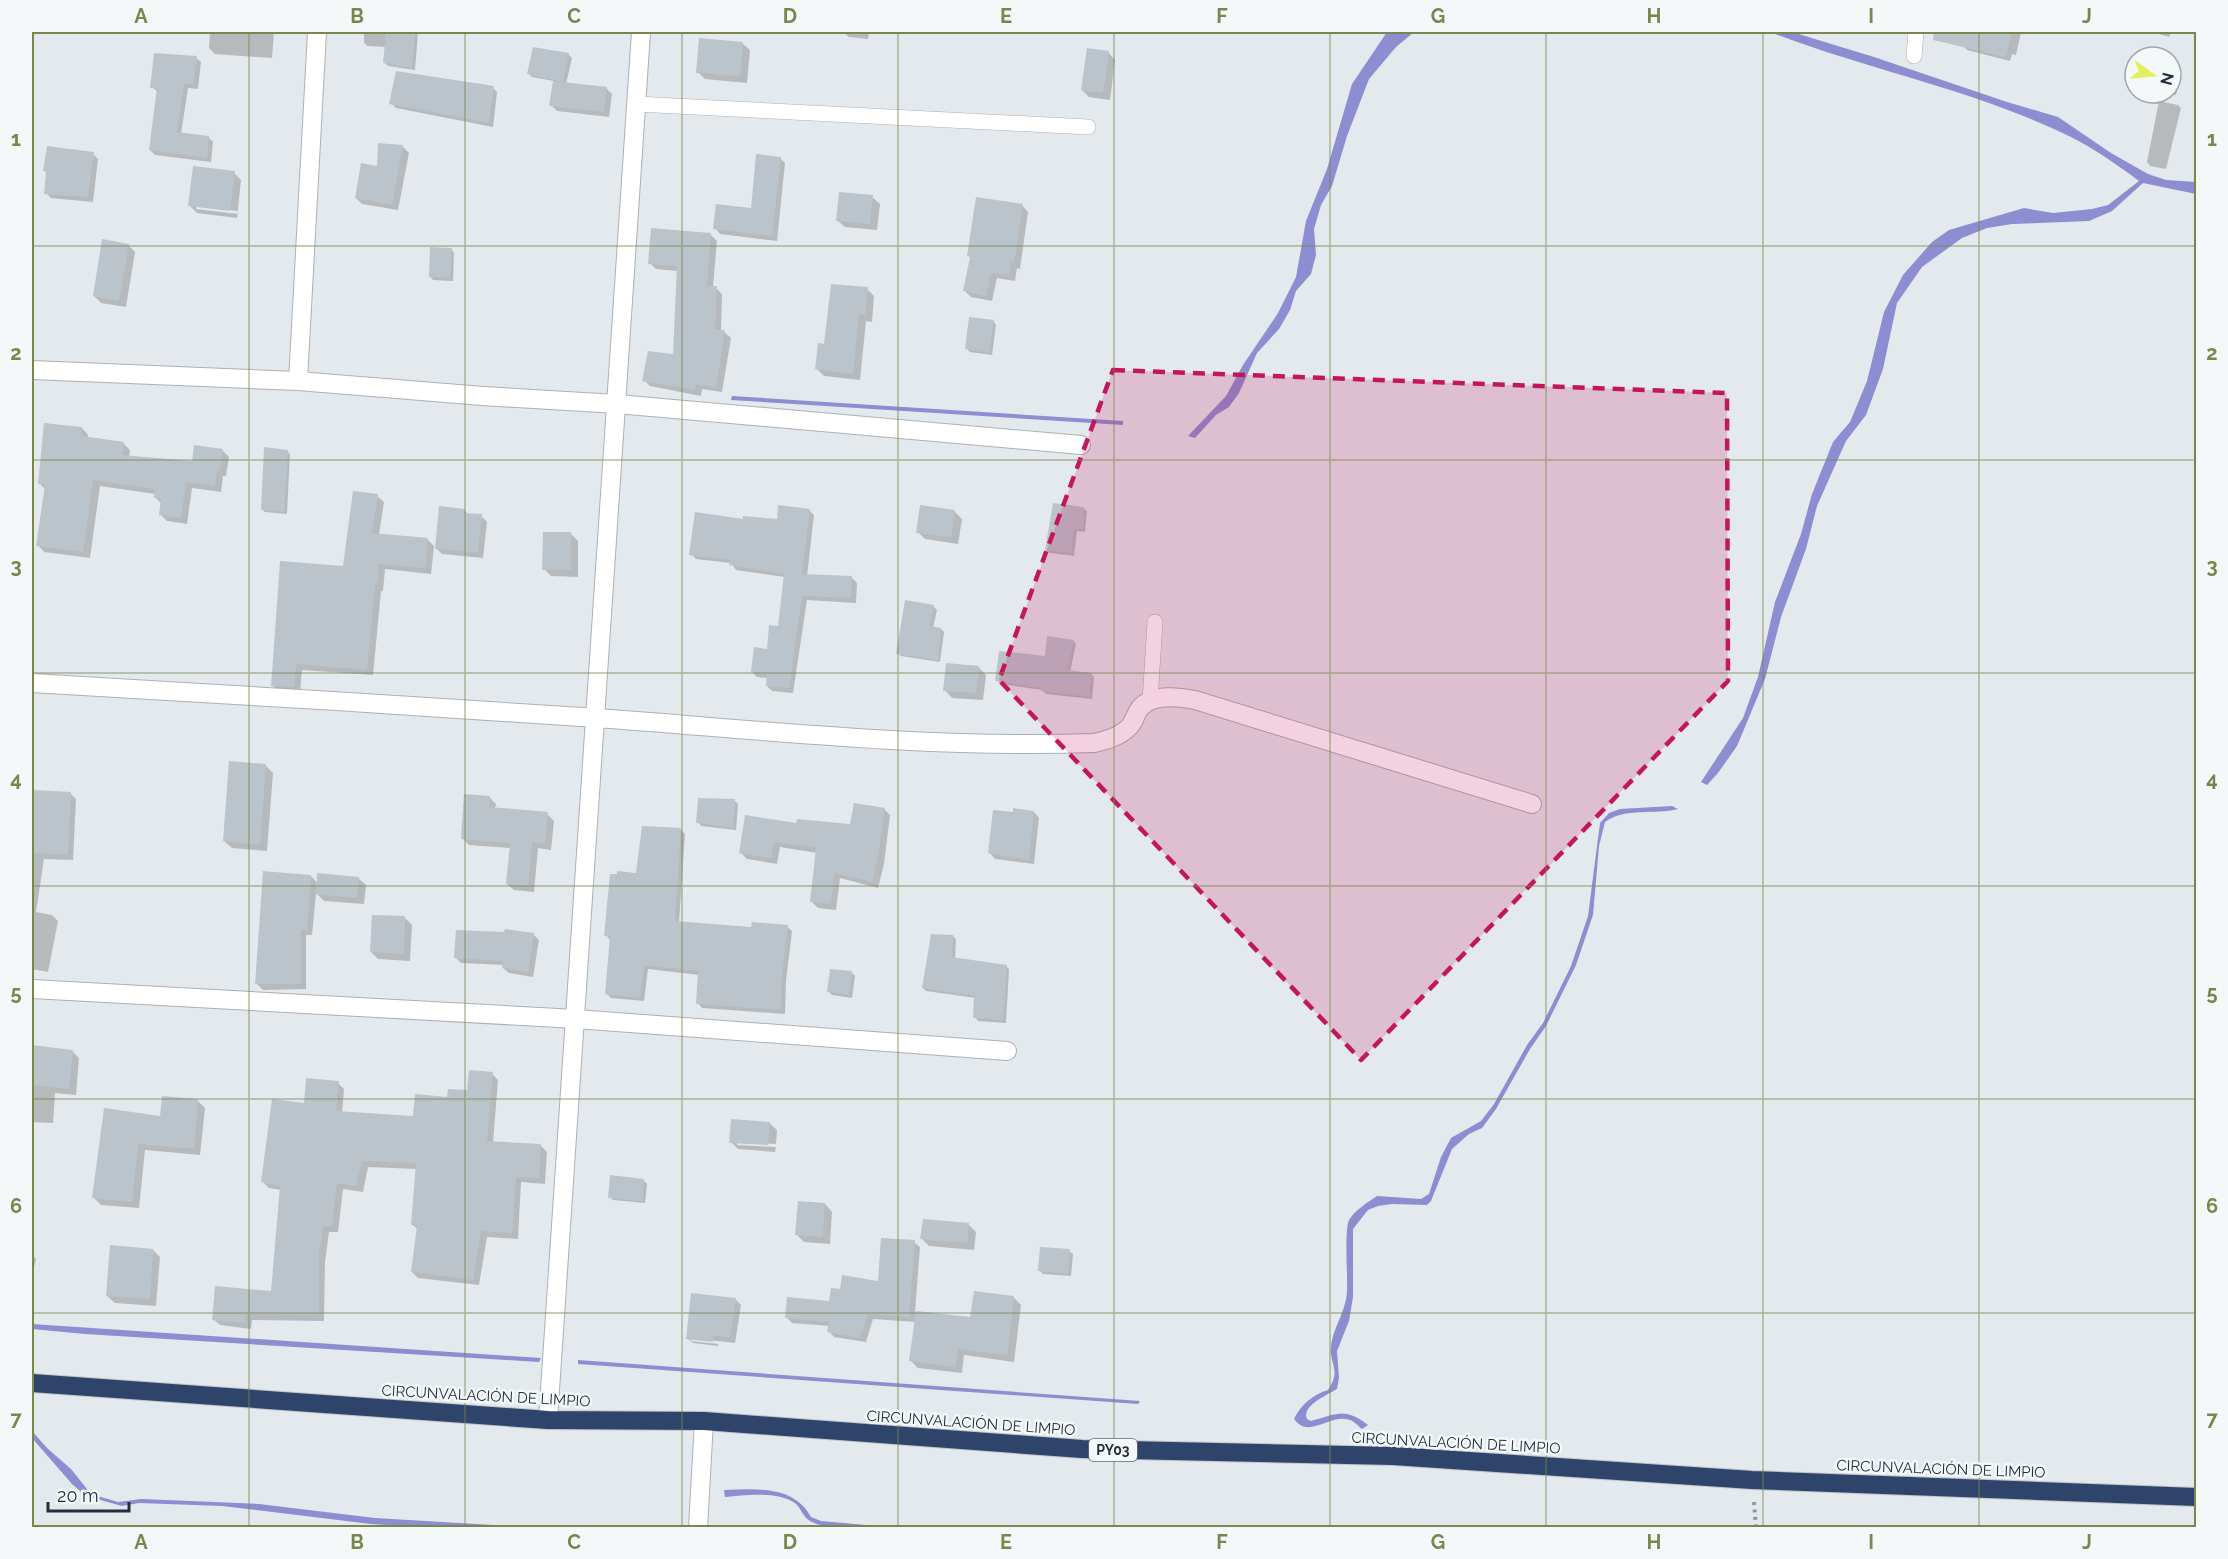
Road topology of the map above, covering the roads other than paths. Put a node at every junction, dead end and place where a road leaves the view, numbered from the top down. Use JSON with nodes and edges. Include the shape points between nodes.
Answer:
{"nodes":[{"id":1,"x":317,"y":32,"type":"edge"},
{"id":2,"x":641,"y":32,"type":"edge"},
{"id":3,"x":1916,"y":32,"type":"edge"},
{"id":4,"x":1914,"y":56,"type":"dead end"},
{"id":5,"x":636,"y":104,"type":"junction"},
{"id":6,"x":1088,"y":127,"type":"dead end"},
{"id":7,"x":32,"y":370,"type":"edge"},
{"id":8,"x":298,"y":381,"type":"junction"},
{"id":9,"x":616,"y":404,"type":"junction"},
{"id":10,"x":1081,"y":445,"type":"dead end"},
{"id":11,"x":1155,"y":622,"type":"dead end"},
{"id":12,"x":32,"y":683,"type":"edge"},
{"id":13,"x":1150,"y":701,"type":"junction"},
{"id":14,"x":596,"y":718,"type":"junction"},
{"id":15,"x":1532,"y":804,"type":"dead end"},
{"id":16,"x":32,"y":989,"type":"edge"},
{"id":17,"x":576,"y":1019,"type":"junction"},
{"id":18,"x":1007,"y":1051,"type":"dead end"},
{"id":19,"x":32,"y":1383,"type":"edge"},
{"id":20,"x":548,"y":1420,"type":"junction"},
{"id":21,"x":704,"y":1421,"type":"junction"},
{"id":22,"x":2196,"y":1497,"type":"edge"},
{"id":23,"x":698,"y":1527,"type":"edge"}],
"edges":[{"from":1,"to":8,"type":"street"},
{"from":2,"to":5,"type":"street"},
{"from":3,"to":4,"type":"lane"},
{"from":5,"to":6,"type":"lane"},
{"from":5,"to":9,"type":"street"},
{"from":7,"to":8,"type":"street"},
{"from":8,"to":9,"type":"street"},
{"from":9,"to":10,"type":"street"},
{"from":9,"to":14,"type":"street"},
{"from":11,"to":13,"type":"lane"},
{"from":12,"to":14,"type":"street"},
{"from":13,"to":14,"type":"street","via":[[1140,708],[1129,728],[1108,739],[1040,745],[848,738]]},
{"from":13,"to":15,"type":"street","via":[[1167,697],[1195,700]]},
{"from":14,"to":17,"type":"street"},
{"from":16,"to":17,"type":"street"},
{"from":17,"to":18,"type":"street"},
{"from":17,"to":20,"type":"street"},
{"from":19,"to":20,"type":"highway","name":"CIRCUNVALACIÓN DE LIMPIO","number":"PY03"},
{"from":20,"to":21,"type":"highway","name":"CIRCUNVALACIÓN DE LIMPIO","number":"PY03"},
{"from":21,"to":22,"type":"highway","name":"CIRCUNVALACIÓN DE LIMPIO","number":"PY03","via":[[1082,1449],[1393,1456],[1752,1480]]},
{"from":21,"to":23,"type":"street"}]}
